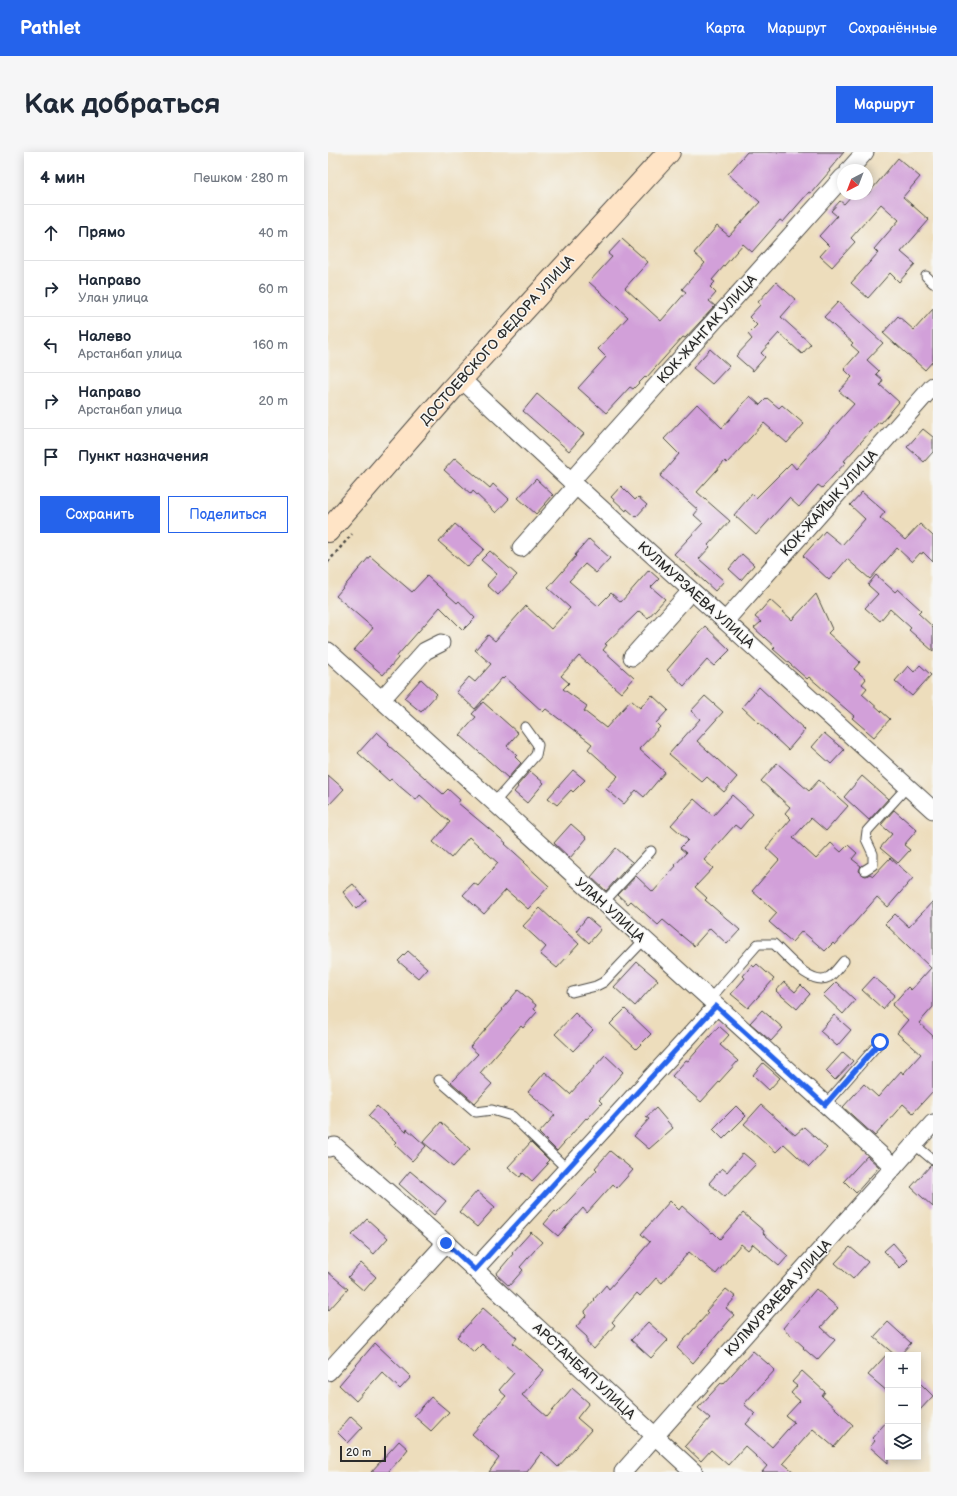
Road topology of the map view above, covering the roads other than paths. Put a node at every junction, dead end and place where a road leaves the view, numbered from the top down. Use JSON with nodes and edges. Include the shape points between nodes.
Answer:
{"nodes":[{"id":1,"x":669,"y":152,"type":"edge"},
{"id":2,"x":865,"y":152,"type":"edge"},
{"id":3,"x":854,"y":164,"type":"edge"},
{"id":4,"x":837,"y":183,"type":"edge"},
{"id":5,"x":926,"y":276,"type":"dead end"},
{"id":6,"x":933,"y":283,"type":"edge"},
{"id":7,"x":461,"y":379,"type":"junction"},
{"id":8,"x":933,"y":386,"type":"edge"},
{"id":9,"x":574,"y":484,"type":"junction"},
{"id":10,"x":328,"y":531,"type":"edge"},
{"id":11,"x":521,"y":548,"type":"dead end"},
{"id":12,"x":691,"y":591,"type":"junction"},
{"id":13,"x":725,"y":621,"type":"junction"},
{"id":14,"x":441,"y":643,"type":"dead end"},
{"id":15,"x":328,"y":651,"type":"edge"},
{"id":16,"x":632,"y":657,"type":"dead end"},
{"id":17,"x":381,"y":700,"type":"junction"},
{"id":18,"x":525,"y":726,"type":"dead end"},
{"id":19,"x":907,"y":787,"type":"junction"},
{"id":20,"x":494,"y":803,"type":"junction"},
{"id":21,"x":933,"y":810,"type":"edge"},
{"id":22,"x":651,"y":851,"type":"dead end"},
{"id":23,"x":865,"y":870,"type":"dead end"},
{"id":24,"x":603,"y":903,"type":"junction"},
{"id":25,"x":644,"y":940,"type":"junction"},
{"id":26,"x":844,"y":961,"type":"dead end"},
{"id":27,"x":572,"y":992,"type":"dead end"},
{"id":28,"x":713,"y":1003,"type":"junction"},
{"id":29,"x":880,"y":1042,"type":"dead end"},
{"id":30,"x":439,"y":1080,"type":"dead end"},
{"id":31,"x":825,"y":1105,"type":"junction"},
{"id":32,"x":933,"y":1123,"type":"edge"},
{"id":33,"x":914,"y":1144,"type":"junction"},
{"id":34,"x":331,"y":1147,"type":"edge"},
{"id":35,"x":933,"y":1160,"type":"edge"},
{"id":36,"x":894,"y":1167,"type":"junction"},
{"id":37,"x":567,"y":1169,"type":"junction"},
{"id":38,"x":446,"y":1243,"type":"junction"},
{"id":39,"x":475,"y":1270,"type":"junction"},
{"id":40,"x":328,"y":1372,"type":"edge"},
{"id":41,"x":655,"y":1437,"type":"junction"},
{"id":42,"x":623,"y":1472,"type":"edge"},
{"id":43,"x":694,"y":1472,"type":"edge"}],
"edges":[{"from":1,"to":7,"type":"main road","name":"ДОСТОЕВСКОГО ФЕДОРА УЛИЦА"},
{"from":2,"to":3,"type":"street"},
{"from":4,"to":9,"type":"street","name":"КОК-ЖАНГАК УЛИЦА"},
{"from":5,"to":6,"type":"lane"},
{"from":7,"to":9,"type":"street","name":"КУЛМУРЗАЕВА УЛИЦА"},
{"from":7,"to":10,"type":"main road","name":"ДОСТОЕВСКОГО ФЕДОРА УЛИЦА"},
{"from":8,"to":13,"type":"street","name":"КОК-ЖАЙЫК УЛИЦА"},
{"from":9,"to":11,"type":"street","name":"КОК-ЖАНГАК УЛИЦА"},
{"from":9,"to":12,"type":"street","name":"КУЛМУРЗАЕВА УЛИЦА"},
{"from":12,"to":13,"type":"street","name":"КУЛМУРЗАЕВА УЛИЦА"},
{"from":12,"to":16,"type":"street"},
{"from":13,"to":19,"type":"street","name":"КУЛМУРЗАЕВА УЛИЦА"},
{"from":14,"to":17,"type":"street","via":[[425,651]]},
{"from":15,"to":17,"type":"street","name":"УЛАН УЛИЦА"},
{"from":17,"to":20,"type":"street","name":"УЛАН УЛИЦА"},
{"from":18,"to":20,"type":"lane","via":[[538,745],[536,755]]},
{"from":19,"to":21,"type":"street","name":"КУЛМУРЗАЕВА УЛИЦА"},
{"from":19,"to":23,"type":"lane","via":[[867,831],[866,838],[873,854],[873,865]]},
{"from":20,"to":24,"type":"street","name":"УЛАН УЛИЦА"},
{"from":22,"to":24,"type":"lane"},
{"from":24,"to":25,"type":"street","name":"УЛАН УЛИЦА"},
{"from":25,"to":27,"type":"lane","via":[[604,982]]},
{"from":25,"to":28,"type":"street","name":"УЛАН УЛИЦА"},
{"from":26,"to":28,"type":"lane","via":[[829,977],[816,979],[806,974],[774,944],[758,944]]},
{"from":28,"to":31,"type":"street","name":"УЛАН УЛИЦА"},
{"from":28,"to":37,"type":"street"},
{"from":29,"to":31,"type":"lane"},
{"from":30,"to":37,"type":"lane","via":[[476,1112],[492,1110],[512,1116]]},
{"from":31,"to":36,"type":"street","name":"УЛАН УЛИЦА"},
{"from":32,"to":33,"type":"street","name":"КУЛМУРЗАЕВА УЛИЦА"},
{"from":33,"to":35,"type":"lane"},
{"from":33,"to":36,"type":"street","name":"КУЛМУРЗАЕВА УЛИЦА"},
{"from":34,"to":38,"type":"street","name":"АРСТАНБАП УЛИЦА"},
{"from":36,"to":41,"type":"street","name":"КУЛМУРЗАЕВА УЛИЦА"},
{"from":37,"to":39,"type":"street"},
{"from":38,"to":39,"type":"street","name":"АРСТАНБАП УЛИЦА"},
{"from":38,"to":40,"type":"street"},
{"from":39,"to":41,"type":"street","name":"АРСТАНБАП УЛИЦА"},
{"from":41,"to":42,"type":"street","name":"КУЛМУРЗАЕВА УЛИЦА"},
{"from":41,"to":43,"type":"street","name":"АРСТАНБАП УЛИЦА"}]}
